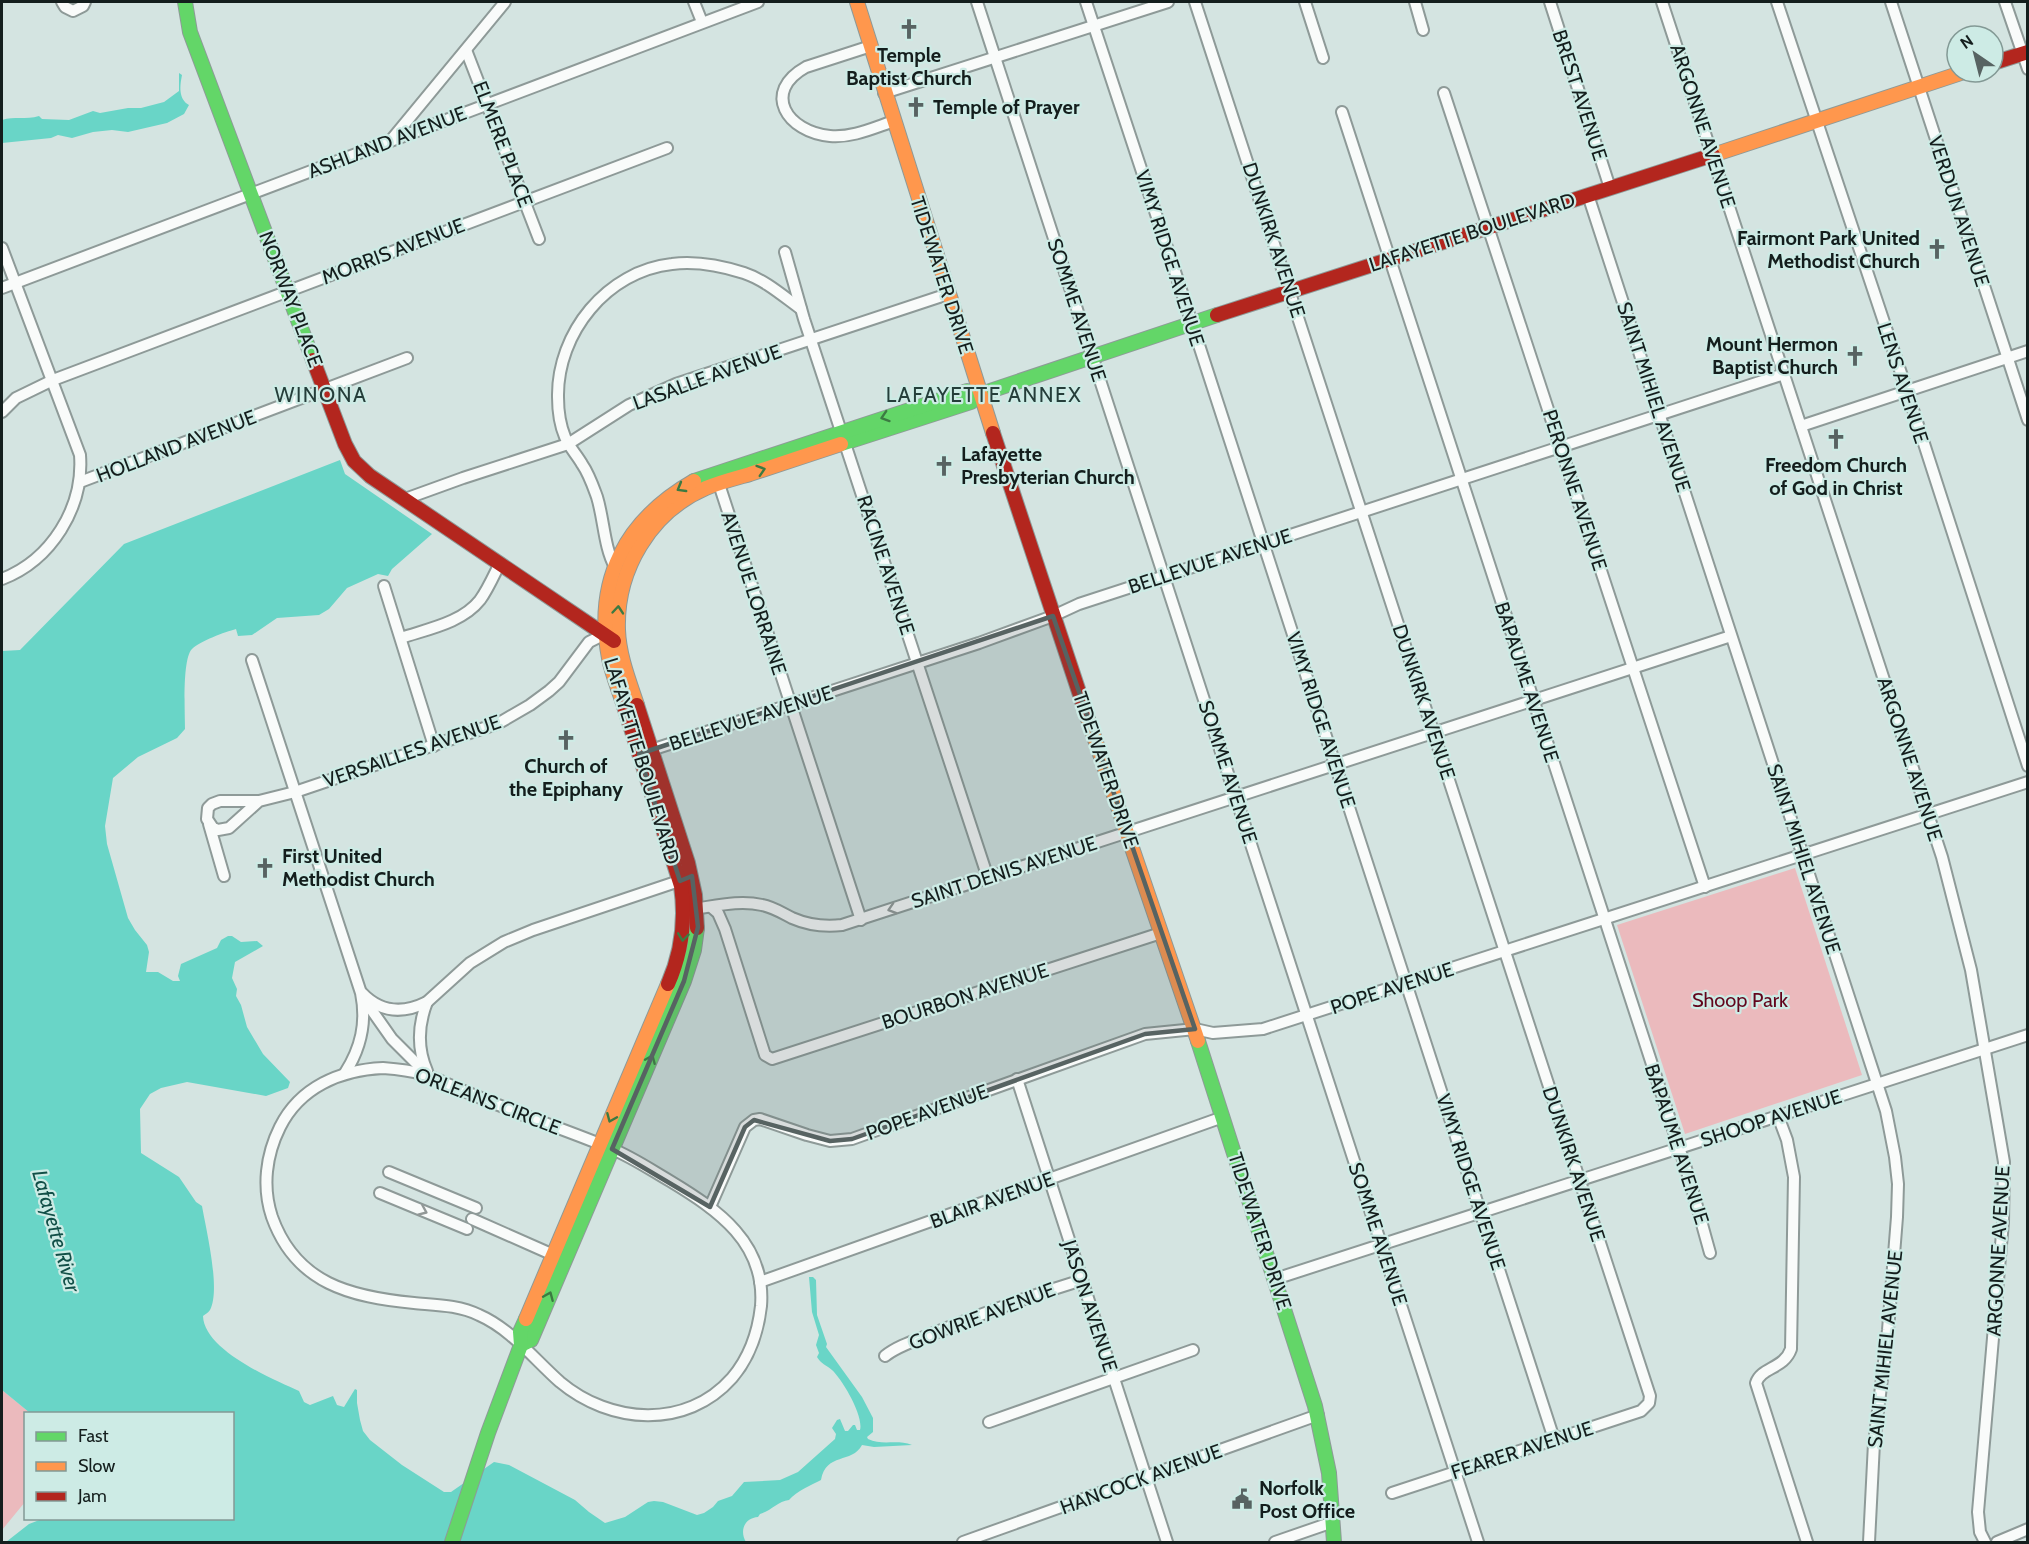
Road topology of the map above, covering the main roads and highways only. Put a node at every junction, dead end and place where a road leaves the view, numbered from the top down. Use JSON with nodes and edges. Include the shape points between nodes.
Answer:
{"nodes":[{"id":1,"x":184,"y":2,"type":"edge"},
{"id":2,"x":857,"y":2,"type":"edge"},
{"id":3,"x":2025,"y":52,"type":"edge"},
{"id":4,"x":2005,"y":59,"type":"edge"},
{"id":5,"x":1945,"y":78,"type":"edge"},
{"id":6,"x":981,"y":394,"type":"junction"},
{"id":7,"x":620,"y":571,"type":"junction"},
{"id":8,"x":605,"y":634,"type":"junction"},
{"id":9,"x":619,"y":644,"type":"junction"},
{"id":10,"x":645,"y":752,"type":"junction"},
{"id":11,"x":453,"y":1541,"type":"edge"},
{"id":12,"x":1334,"y":1542,"type":"edge"}],
"edges":[{"from":1,"to":8,"type":"main road","name":"NORWAY PLACE","via":[[190,32],[354,461],[370,476]]},
{"from":2,"to":6,"type":"main road","name":"TIDEWATER DRIVE"},
{"from":3,"to":4,"type":"main road"},
{"from":5,"to":6,"type":"main road","name":"LAFAYETTE BOULEVARD"},
{"from":6,"to":7,"type":"main road","name":"LAFAYETTE BOULEVARD","via":[[968,391],[844,437],[680,487],[656,505],[630,535]]},
{"from":6,"to":12,"type":"main road","name":"TIDEWATER DRIVE","via":[[1195,1029],[1318,1416],[1331,1477]]},
{"from":7,"to":8,"type":"main road","name":"LAFAYETTE BOULEVARD","via":[[606,596]]},
{"from":9,"to":7,"type":"main road","name":"LAFAYETTE BOULEVARD","one_way":true},
{"from":8,"to":9,"type":"main road","name":"NORWAY PLACE"},
{"from":8,"to":10,"type":"main road","name":"LAFAYETTE BOULEVARD","via":[[609,659]]},
{"from":9,"to":10,"type":"main road","name":"LAFAYETTE BOULEVARD"},
{"from":10,"to":11,"type":"main road","name":"LAFAYETTE BOULEVARD","via":[[698,909],[606,1147],[520,1332],[521,1345]]}]}
